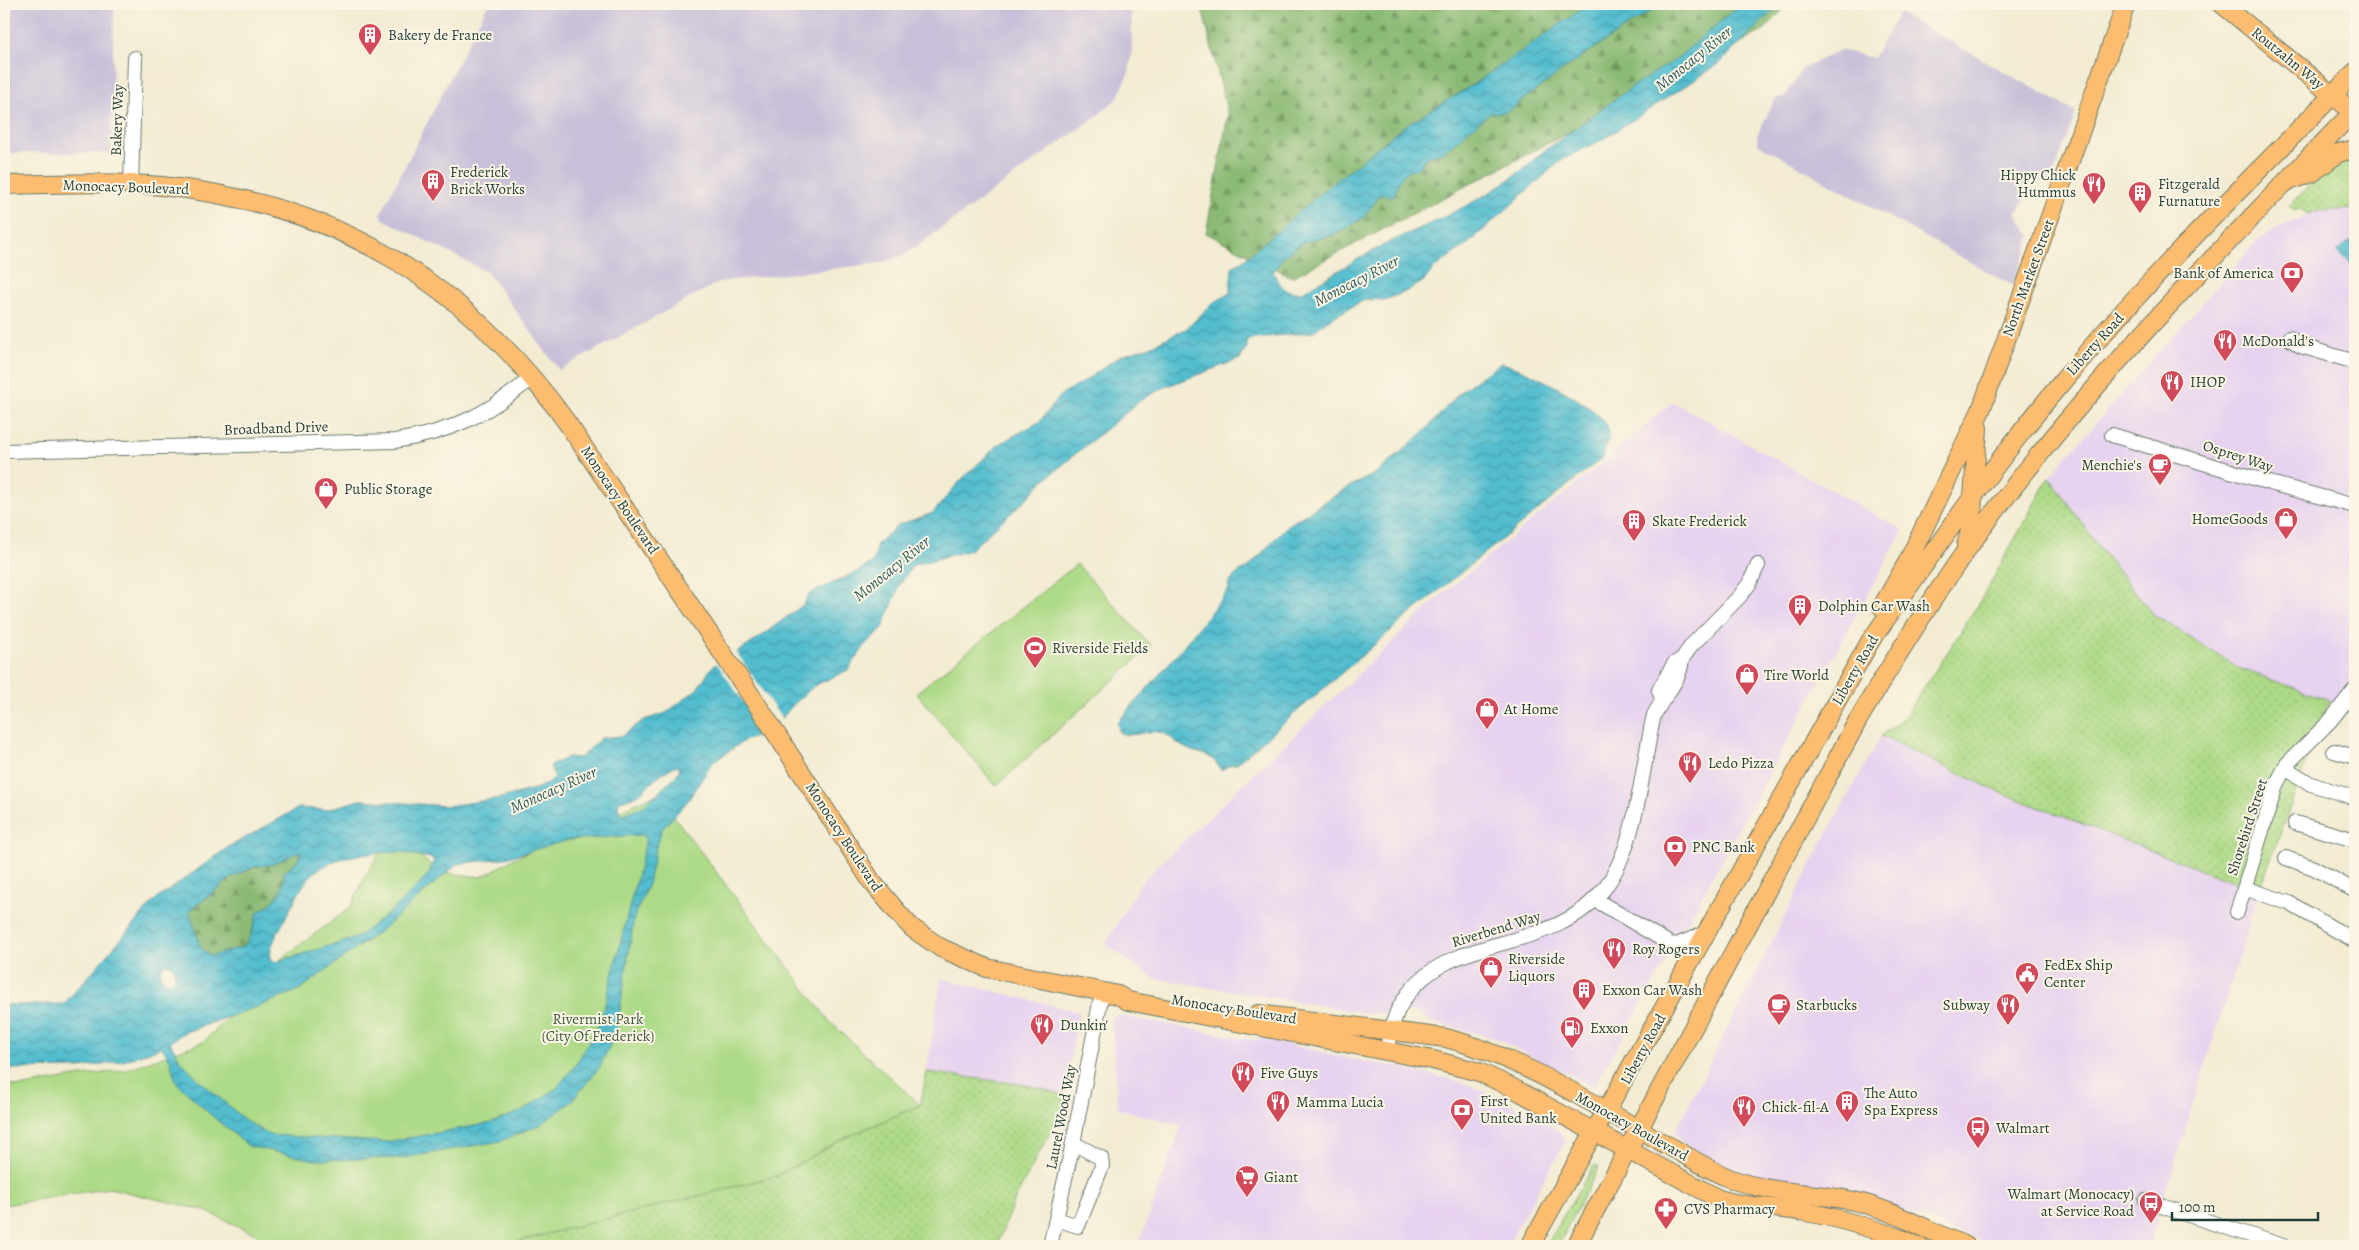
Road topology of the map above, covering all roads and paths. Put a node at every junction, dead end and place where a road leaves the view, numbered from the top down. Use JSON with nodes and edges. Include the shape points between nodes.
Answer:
{"nodes":[{"id":1,"x":2126,"y":4,"type":"edge"},
{"id":2,"x":2222,"y":4,"type":"edge"},
{"id":3,"x":135,"y":58,"type":"dead end"},
{"id":4,"x":2355,"y":72,"type":"edge"},
{"id":5,"x":2332,"y":95,"type":"junction"},
{"id":6,"x":2355,"y":113,"type":"edge"},
{"id":7,"x":2355,"y":149,"type":"edge"},
{"id":8,"x":2284,"y":183,"type":"junction"},
{"id":9,"x":131,"y":184,"type":"junction"},
{"id":10,"x":4,"y":185,"type":"edge"},
{"id":11,"x":2289,"y":338,"type":"dead end"},
{"id":12,"x":2355,"y":362,"type":"edge"},
{"id":13,"x":533,"y":377,"type":"junction"},
{"id":14,"x":1981,"y":410,"type":"junction"},
{"id":15,"x":2112,"y":435,"type":"dead end"},
{"id":16,"x":4,"y":451,"type":"edge"},
{"id":17,"x":1972,"y":495,"type":"junction"},
{"id":18,"x":2355,"y":506,"type":"edge"},
{"id":19,"x":1965,"y":552,"type":"junction"},
{"id":20,"x":1758,"y":566,"type":"dead end"},
{"id":21,"x":1871,"y":640,"type":"junction"},
{"id":22,"x":2355,"y":689,"type":"edge"},
{"id":23,"x":2334,"y":751,"type":"dead end"},
{"id":24,"x":2355,"y":757,"type":"edge"},
{"id":25,"x":2285,"y":768,"type":"junction"},
{"id":26,"x":2355,"y":798,"type":"edge"},
{"id":27,"x":2295,"y":823,"type":"dead end"},
{"id":28,"x":2355,"y":840,"type":"edge"},
{"id":29,"x":2286,"y":858,"type":"dead end"},
{"id":30,"x":2244,"y":888,"type":"junction"},
{"id":31,"x":2355,"y":888,"type":"edge"},
{"id":32,"x":1594,"y":899,"type":"junction"},
{"id":33,"x":2237,"y":912,"type":"dead end"},
{"id":34,"x":1708,"y":932,"type":"junction"},
{"id":35,"x":2355,"y":941,"type":"edge"},
{"id":36,"x":1110,"y":994,"type":"junction"},
{"id":37,"x":1391,"y":1031,"type":"junction"},
{"id":38,"x":1386,"y":1051,"type":"junction"},
{"id":39,"x":1607,"y":1112,"type":"junction"},
{"id":40,"x":1638,"y":1129,"type":"junction"},
{"id":41,"x":1596,"y":1133,"type":"junction"},
{"id":42,"x":1073,"y":1144,"type":"junction"},
{"id":43,"x":1627,"y":1150,"type":"junction"},
{"id":44,"x":2146,"y":1201,"type":"dead end"},
{"id":45,"x":1056,"y":1219,"type":"junction"},
{"id":46,"x":1050,"y":1246,"type":"edge"},
{"id":47,"x":1530,"y":1246,"type":"edge"},
{"id":48,"x":1576,"y":1246,"type":"edge"},
{"id":49,"x":1919,"y":1246,"type":"edge"},
{"id":50,"x":1966,"y":1246,"type":"edge"},
{"id":51,"x":2284,"y":1246,"type":"edge"}],
"edges":[{"from":1,"to":14,"type":"main road","name":"North Market Street"},
{"from":2,"to":5,"type":"main road","name":"Routzahn Way"},
{"from":3,"to":9,"type":"street","name":"Bakery Way"},
{"from":4,"to":5,"type":"main road","name":"Liberty Road"},
{"from":5,"to":6,"type":"main road","name":"Routzahn Way"},
{"from":5,"to":17,"type":"main road","name":"Liberty Road","via":[[2100,338],[2025,426]]},
{"from":6,"to":8,"type":"main road","name":"Liberty Road"},
{"from":7,"to":8,"type":"main road","via":[[2338,153],[2312,173]]},
{"from":8,"to":19,"type":"main road","name":"Liberty Road","via":[[2176,296],[2087,397]]},
{"from":9,"to":10,"type":"main road","name":"Monocacy Boulevard"},
{"from":9,"to":13,"type":"main road","name":"Monocacy Boulevard","via":[[195,190],[269,205],[368,244],[434,285],[472,314]]},
{"from":11,"to":12,"type":"street","via":[[2301,346]]},
{"from":13,"to":16,"type":"street","name":"Broadband Drive","via":[[487,411],[454,428],[395,441]]},
{"from":13,"to":36,"type":"main road","name":"Monocacy Boulevard","via":[[568,424],[872,882],[912,928],[941,948],[987,968]]},
{"from":14,"to":17,"type":"main road","name":"North Market Street"},
{"from":14,"to":21,"type":"main road","name":"North Market Street","via":[[1907,563],[1872,624]]},
{"from":15,"to":18,"type":"street","name":"Osprey Way"},
{"from":17,"to":19,"type":"main road","name":"North Market Street","via":[[1971,526]]},
{"from":17,"to":21,"type":"main road","name":"Liberty Road"},
{"from":19,"to":40,"type":"main road","name":"Liberty Road","via":[[1858,720]]},
{"from":20,"to":32,"type":"street","name":"Riverbend Way","via":[[1740,596],[1691,646],[1682,659],[1681,671],[1668,695],[1662,699],[1650,733],[1628,843],[1611,878]]},
{"from":21,"to":34,"type":"main road","name":"Liberty Road"},
{"from":22,"to":25,"type":"street","name":"Shorebird Street","via":[[2330,722]]},
{"from":23,"to":24,"type":"street"},
{"from":25,"to":26,"type":"street","via":[[2311,784]]},
{"from":25,"to":30,"type":"street","name":"Shorebird Street","via":[[2276,785]]},
{"from":27,"to":28,"type":"street"},
{"from":29,"to":31,"type":"street"},
{"from":30,"to":33,"type":"street","name":"Shorebird Street"},
{"from":30,"to":35,"type":"street","via":[[2289,903]]},
{"from":32,"to":34,"type":"street","via":[[1670,944],[1677,945]]},
{"from":32,"to":37,"type":"street","name":"Riverbend Way","via":[[1581,912],[1554,928],[1471,951],[1442,965],[1408,994]]},
{"from":34,"to":39,"type":"main road","name":"Liberty Road"},
{"from":36,"to":37,"type":"main road","name":"Monocacy Boulevard","via":[[1128,991],[1275,1017]]},
{"from":36,"to":38,"type":"main road","name":"Monocacy Boulevard","via":[[1128,1001]]},
{"from":36,"to":42,"type":"street","name":"Laurel Wood Way"},
{"from":37,"to":38,"type":"street","name":"Riverbend Way"},
{"from":37,"to":39,"type":"main road","name":"Monocacy Boulevard","via":[[1446,1038],[1490,1051]]},
{"from":38,"to":41,"type":"main road","name":"Monocacy Boulevard","via":[[1478,1072]]},
{"from":39,"to":40,"type":"main road","name":"Monocacy Boulevard"},
{"from":39,"to":41,"type":"main road","name":"Liberty Road"},
{"from":40,"to":43,"type":"main road","name":"Liberty Road"},
{"from":40,"to":50,"type":"main road","name":"Monocacy Boulevard","via":[[1731,1179],[1868,1205]]},
{"from":41,"to":43,"type":"main road","name":"Monocacy Boulevard"},
{"from":41,"to":47,"type":"main road","name":"Liberty Road"},
{"from":42,"to":45,"type":"street","name":"Laurel Wood Way"},
{"from":42,"to":45,"type":"street","via":[[1101,1158],[1102,1166],[1078,1226]]},
{"from":43,"to":48,"type":"main road","name":"Liberty Road"},
{"from":43,"to":49,"type":"main road","name":"Monocacy Boulevard","via":[[1719,1199],[1739,1205],[1774,1207],[1848,1220]]},
{"from":44,"to":51,"type":"street"},
{"from":45,"to":46,"type":"street","name":"Laurel Wood Way"}]}
